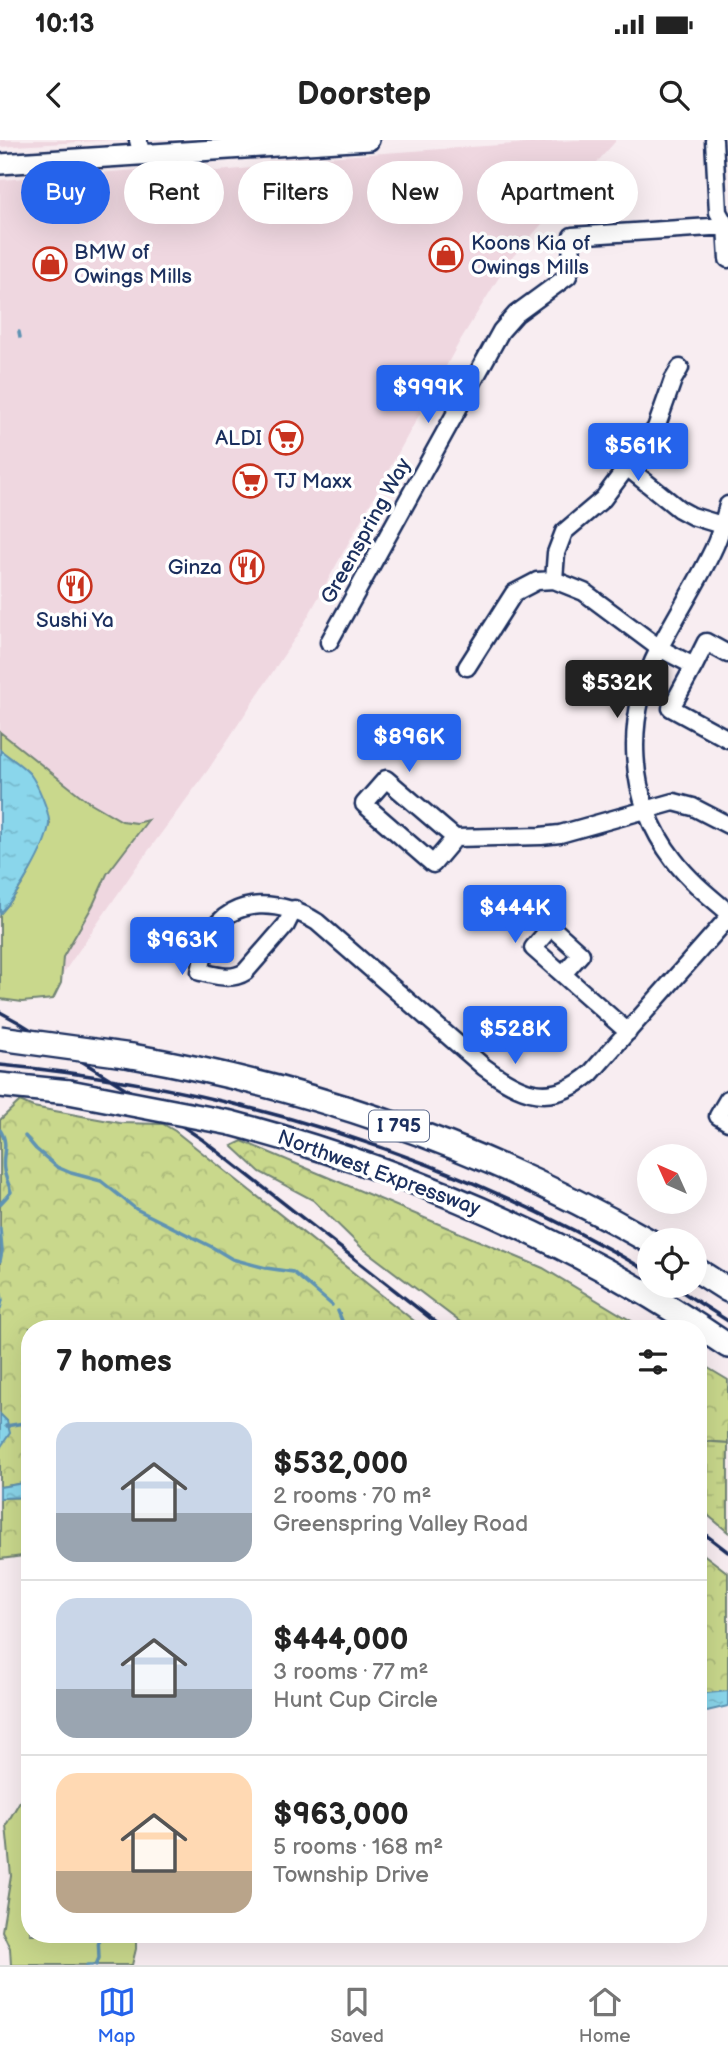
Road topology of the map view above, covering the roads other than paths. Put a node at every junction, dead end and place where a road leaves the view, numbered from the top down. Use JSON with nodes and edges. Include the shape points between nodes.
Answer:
{"nodes":[{"id":1,"x":369,"y":140,"type":"edge"},
{"id":2,"x":714,"y":140,"type":"edge"},
{"id":3,"x":144,"y":145,"type":"edge"},
{"id":4,"x":0,"y":164,"type":"edge"},
{"id":5,"x":727,"y":224,"type":"edge"},
{"id":6,"x":728,"y":260,"type":"edge"},
{"id":7,"x":680,"y":368,"type":"dead end"},
{"id":8,"x":627,"y":467,"type":"junction"},
{"id":9,"x":728,"y":505,"type":"edge"},
{"id":10,"x":725,"y":526,"type":"edge"},
{"id":11,"x":554,"y":580,"type":"junction"},
{"id":12,"x":329,"y":642,"type":"dead end"},
{"id":13,"x":659,"y":648,"type":"junction"},
{"id":14,"x":728,"y":654,"type":"edge"},
{"id":15,"x":694,"y":666,"type":"junction"},
{"id":16,"x":467,"y":667,"type":"dead end"},
{"id":17,"x":728,"y":739,"type":"edge"},
{"id":18,"x":645,"y":808,"type":"junction"},
{"id":19,"x":728,"y":825,"type":"edge"},
{"id":20,"x":455,"y":838,"type":"junction"},
{"id":21,"x":294,"y":909,"type":"junction"},
{"id":22,"x":728,"y":915,"type":"edge"},
{"id":23,"x":563,"y":974,"type":"dead end"},
{"id":24,"x":628,"y":1032,"type":"junction"},
{"id":25,"x":0,"y":1038,"type":"edge"},
{"id":26,"x":0,"y":1085,"type":"edge"},
{"id":27,"x":728,"y":1099,"type":"edge"},
{"id":28,"x":728,"y":1122,"type":"edge"},
{"id":29,"x":637,"y":1235,"type":"edge"},
{"id":30,"x":707,"y":1277,"type":"edge"},
{"id":31,"x":728,"y":1290,"type":"edge"},
{"id":32,"x":687,"y":1320,"type":"edge"},
{"id":33,"x":707,"y":1333,"type":"edge"},
{"id":34,"x":728,"y":1346,"type":"edge"}],
"edges":[{"from":1,"to":3,"type":"main road"},
{"from":2,"to":5,"type":"street","via":[[718,212]]},
{"from":3,"to":4,"type":"main road"},
{"from":5,"to":6,"type":"street"},
{"from":5,"to":12,"type":"street","name":"Greenspring Way","via":[[572,236],[568,276],[516,314],[501,331]]},
{"from":7,"to":8,"type":"street","via":[[656,428]]},
{"from":8,"to":10,"type":"street","via":[[678,509]]},
{"from":8,"to":11,"type":"street","via":[[603,499],[564,532],[556,553]]},
{"from":9,"to":10,"type":"street"},
{"from":10,"to":13,"type":"street"},
{"from":11,"to":13,"type":"street","via":[[584,592]]},
{"from":11,"to":16,"type":"street","via":[[514,593]]},
{"from":13,"to":15,"type":"street"},
{"from":13,"to":18,"type":"street","via":[[636,720],[635,762]]},
{"from":14,"to":15,"type":"street","via":[[706,642]]},
{"from":15,"to":17,"type":"street","via":[[671,708]]},
{"from":18,"to":19,"type":"street","via":[[682,803]]},
{"from":18,"to":20,"type":"street","via":[[561,834]]},
{"from":18,"to":22,"type":"street","via":[[676,862]]},
{"from":20,"to":20,"type":"street","via":[[386,779],[364,804],[433,864]]},
{"from":21,"to":21,"type":"street","via":[[253,905],[227,916],[211,934],[200,972],[238,977],[286,925]]},
{"from":21,"to":24,"type":"street","via":[[317,922],[484,1067],[522,1089],[551,1094],[572,1088]]},
{"from":22,"to":24,"type":"street"},
{"from":23,"to":24,"type":"street"},
{"from":25,"to":29,"type":"highway","number":"I 795","bridge":true,"via":[[191,1066],[294,1091],[427,1135],[562,1194]]},
{"from":26,"to":32,"type":"highway","name":"Northwest Expressway","number":"I 795","bridge":true,"via":[[69,1092],[231,1123],[344,1156],[540,1236]]},
{"from":27,"to":28,"type":"street","via":[[718,1116]]},
{"from":30,"to":31,"type":"highway"},
{"from":33,"to":34,"type":"highway","name":"Northwest Expressway","number":"I 795","bridge":true}]}
